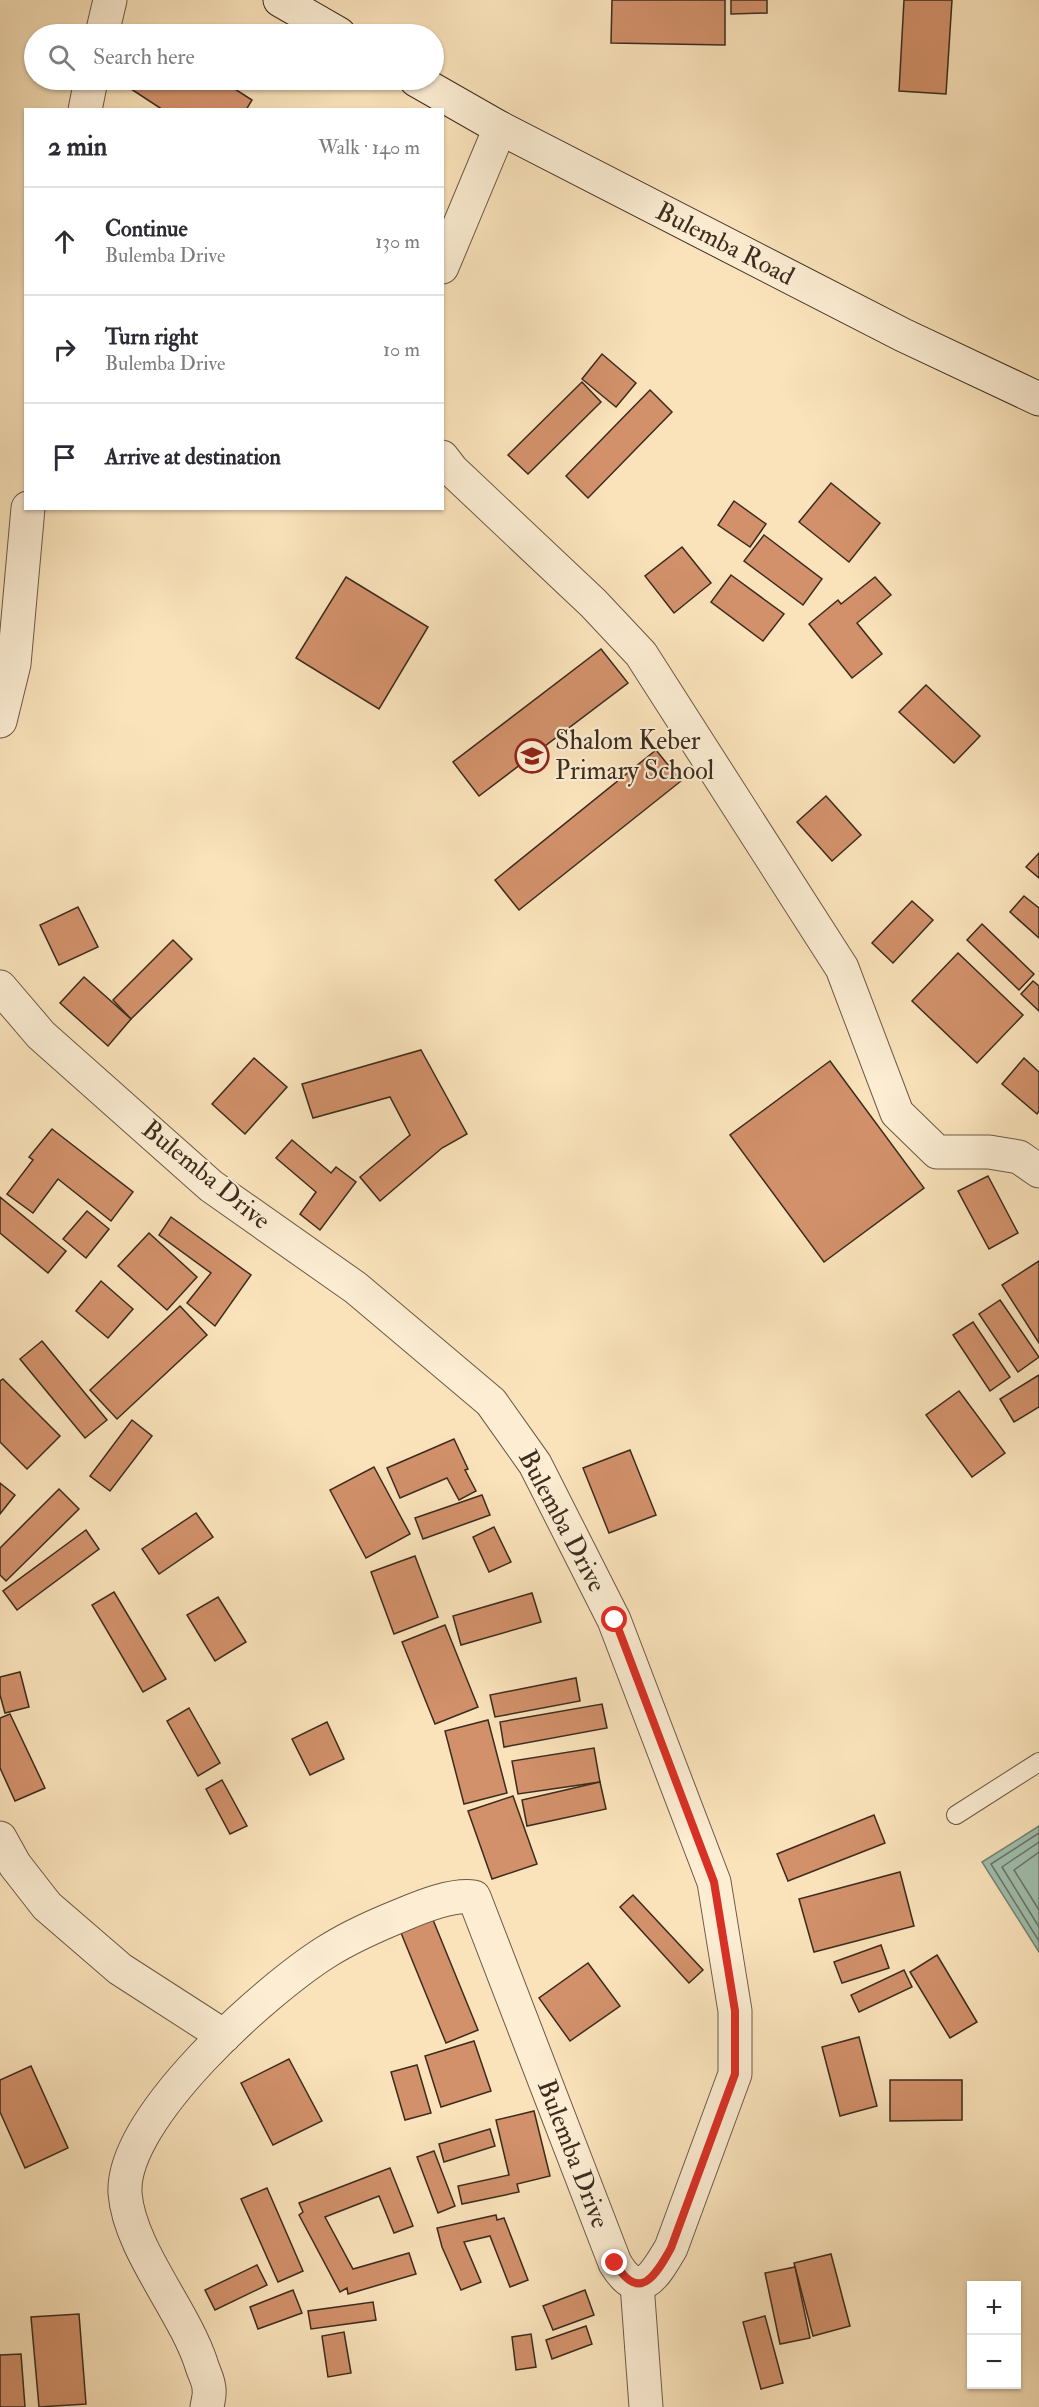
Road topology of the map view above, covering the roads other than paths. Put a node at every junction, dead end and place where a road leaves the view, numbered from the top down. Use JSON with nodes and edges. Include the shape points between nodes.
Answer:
{"nodes":[{"id":1,"x":110,"y":0,"type":"edge"},
{"id":2,"x":280,"y":0,"type":"edge"},
{"id":3,"x":104,"y":24,"type":"edge"},
{"id":4,"x":322,"y":24,"type":"edge"},
{"id":5,"x":90,"y":90,"type":"edge"},
{"id":6,"x":433,"y":90,"type":"edge"},
{"id":7,"x":85,"y":108,"type":"edge"},
{"id":8,"x":500,"y":129,"type":"junction"},
{"id":9,"x":444,"y":262,"type":"edge"},
{"id":10,"x":1039,"y":399,"type":"edge"},
{"id":11,"x":444,"y":460,"type":"edge"},
{"id":12,"x":28,"y":510,"type":"edge"},
{"id":13,"x":0,"y":721,"type":"edge"},
{"id":14,"x":0,"y":987,"type":"edge"},
{"id":15,"x":1039,"y":1171,"type":"edge"},
{"id":16,"x":1039,"y":1762,"type":"edge"},
{"id":17,"x":956,"y":1815,"type":"dead end"},
{"id":18,"x":0,"y":1838,"type":"edge"},
{"id":19,"x":224,"y":2036,"type":"junction"},
{"id":20,"x":637,"y":2284,"type":"junction"},
{"id":21,"x":207,"y":2407,"type":"edge"},
{"id":22,"x":646,"y":2407,"type":"edge"}],
"edges":[{"from":1,"to":3,"type":"street"},
{"from":2,"to":4,"type":"street"},
{"from":5,"to":7,"type":"street"},
{"from":6,"to":8,"type":"street","name":"Bulemba Road"},
{"from":8,"to":9,"type":"street"},
{"from":8,"to":10,"type":"street","name":"Bulemba Road","via":[[903,335]]},
{"from":11,"to":15,"type":"street","via":[[641,654],[842,968],[897,1113],[937,1152],[989,1152],[1018,1157]]},
{"from":12,"to":13,"type":"street","via":[[14,664]]},
{"from":14,"to":20,"type":"street","name":"Bulemba Drive","via":[[41,1035],[211,1186],[356,1288],[490,1402],[535,1464],[615,1620],[714,1882],[735,2011],[735,2074],[671,2248],[649,2280]]},
{"from":16,"to":17,"type":"lane"},
{"from":18,"to":19,"type":"street","via":[[15,1865],[47,1906],[120,1969]]},
{"from":19,"to":20,"type":"street","name":"Bulemba Drive","via":[[281,1983],[358,1933],[432,1903],[474,1897],[615,2263],[624,2278]]},
{"from":19,"to":21,"type":"street","via":[[165,2100],[130,2158],[125,2193],[133,2228],[197,2350],[209,2388]]},
{"from":20,"to":22,"type":"street"}]}
